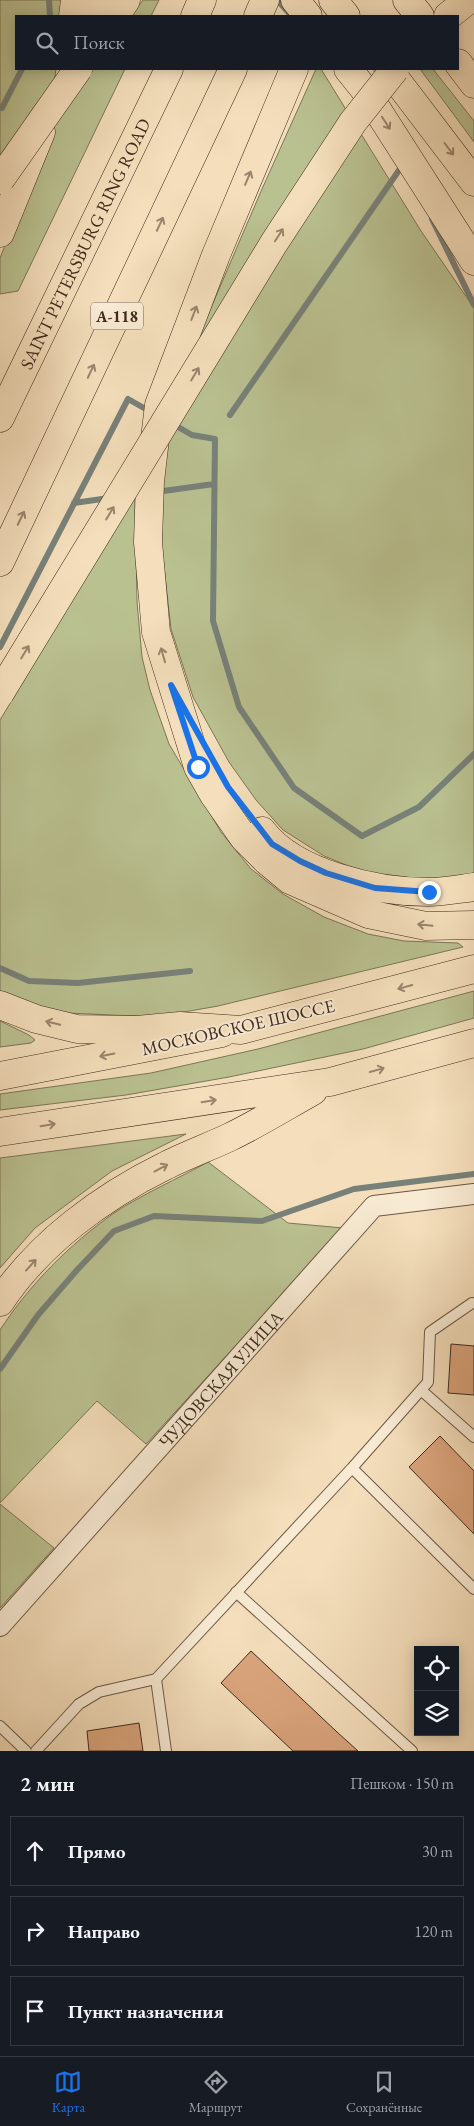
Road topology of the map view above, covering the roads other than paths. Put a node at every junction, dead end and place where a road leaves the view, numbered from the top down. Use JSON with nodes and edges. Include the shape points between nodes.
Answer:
{"nodes":[{"id":1,"x":75,"y":0,"type":"edge"},
{"id":2,"x":96,"y":0,"type":"edge"},
{"id":3,"x":126,"y":0,"type":"edge"},
{"id":4,"x":202,"y":0,"type":"edge"},
{"id":5,"x":266,"y":0,"type":"edge"},
{"id":6,"x":295,"y":0,"type":"edge"},
{"id":7,"x":323,"y":0,"type":"edge"},
{"id":8,"x":333,"y":0,"type":"edge"},
{"id":9,"x":407,"y":0,"type":"edge"},
{"id":10,"x":468,"y":0,"type":"edge"},
{"id":11,"x":73,"y":15,"type":"edge"},
{"id":12,"x":90,"y":15,"type":"edge"},
{"id":13,"x":116,"y":15,"type":"edge"},
{"id":14,"x":194,"y":15,"type":"edge"},
{"id":15,"x":258,"y":15,"type":"edge"},
{"id":16,"x":307,"y":15,"type":"edge"},
{"id":17,"x":316,"y":15,"type":"edge"},
{"id":18,"x":345,"y":15,"type":"edge"},
{"id":19,"x":419,"y":15,"type":"edge"},
{"id":20,"x":449,"y":15,"type":"edge"},
{"id":21,"x":459,"y":64,"type":"edge"},
{"id":22,"x":69,"y":70,"type":"edge"},
{"id":23,"x":70,"y":70,"type":"edge"},
{"id":24,"x":169,"y":70,"type":"edge"},
{"id":25,"x":233,"y":70,"type":"edge"},
{"id":26,"x":294,"y":70,"type":"edge"},
{"id":27,"x":349,"y":70,"type":"edge"},
{"id":28,"x":389,"y":70,"type":"edge"},
{"id":29,"x":394,"y":70,"type":"edge"},
{"id":30,"x":474,"y":84,"type":"edge"},
{"id":31,"x":0,"y":180,"type":"edge"},
{"id":32,"x":474,"y":182,"type":"edge"},
{"id":33,"x":0,"y":233,"type":"edge"},
{"id":34,"x":474,"y":262,"type":"edge"},
{"id":35,"x":0,"y":418,"type":"edge"},
{"id":36,"x":0,"y":562,"type":"edge"},
{"id":37,"x":171,"y":685,"type":"junction"},
{"id":38,"x":0,"y":694,"type":"edge"},
{"id":39,"x":474,"y":887,"type":"edge"},
{"id":40,"x":474,"y":925,"type":"edge"},
{"id":41,"x":474,"y":969,"type":"edge"},
{"id":42,"x":0,"y":1005,"type":"edge"},
{"id":43,"x":241,"y":1030,"type":"junction"},
{"id":44,"x":474,"y":1043,"type":"edge"},
{"id":45,"x":0,"y":1076,"type":"edge"},
{"id":46,"x":330,"y":1082,"type":"junction"},
{"id":47,"x":0,"y":1132,"type":"edge"},
{"id":48,"x":474,"y":1194,"type":"edge"},
{"id":49,"x":0,"y":1302,"type":"edge"},
{"id":50,"x":472,"y":1303,"type":"dead end"},
{"id":51,"x":421,"y":1390,"type":"junction"},
{"id":52,"x":474,"y":1437,"type":"edge"},
{"id":53,"x":352,"y":1468,"type":"junction"},
{"id":54,"x":474,"y":1589,"type":"edge"},
{"id":55,"x":236,"y":1592,"type":"junction"},
{"id":56,"x":0,"y":1626,"type":"edge"},
{"id":57,"x":156,"y":1679,"type":"junction"},
{"id":58,"x":0,"y":1726,"type":"edge"},
{"id":59,"x":26,"y":1751,"type":"edge"},
{"id":60,"x":36,"y":1751,"type":"edge"},
{"id":61,"x":166,"y":1751,"type":"edge"},
{"id":62,"x":412,"y":1751,"type":"edge"}],
"edges":[{"from":1,"to":11,"type":"main road"},
{"from":2,"to":12,"type":"main road"},
{"from":3,"to":13,"type":"main road"},
{"from":4,"to":14,"type":"main road"},
{"from":5,"to":15,"type":"main road"},
{"from":6,"to":16,"type":"main road"},
{"from":7,"to":17,"type":"main road"},
{"from":8,"to":18,"type":"main road"},
{"from":9,"to":19,"type":"main road"},
{"from":10,"to":20,"type":"main road"},
{"from":21,"to":30,"type":"main road"},
{"from":22,"to":31,"type":"main road","bridge":true},
{"from":23,"to":33,"type":"main road"},
{"from":24,"to":35,"type":"main road","name":"SAINT PETERSBURG RING ROAD"},
{"from":36,"to":25,"type":"main road","number":"А-118","one_way":true},
{"from":37,"to":26,"type":"main road","one_way":true,"bridge":true,"via":[[156,632],[148,542],[150,481],[159,405],[216,255]]},
{"from":27,"to":34,"type":"main road","one_way":true},
{"from":28,"to":32,"type":"main road","one_way":true},
{"from":38,"to":29,"type":"main road","one_way":true,"bridge":true,"via":[[274,243],[353,122]]},
{"from":37,"to":39,"type":"main road","via":[[228,787],[272,844],[326,873],[375,888],[429,892]]},
{"from":40,"to":37,"type":"main road","one_way":true,"via":[[426,926],[368,914],[290,880],[244,838],[214,795],[198,767]]},
{"from":41,"to":43,"type":"main road","name":"МОСКОВСКОЕ ШОССЕ","one_way":true},
{"from":43,"to":42,"type":"main road","one_way":true,"via":[[180,1026],[137,1030],[77,1029]]},
{"from":43,"to":45,"type":"main road","name":"МОСКОВСКОЕ ШОССЕ","one_way":true},
{"from":46,"to":44,"type":"main road","one_way":true},
{"from":47,"to":46,"type":"main road","one_way":true},
{"from":49,"to":46,"type":"main road","one_way":true,"via":[[45,1250],[80,1218],[114,1195],[164,1166],[231,1137]]},
{"from":48,"to":56,"type":"street","name":"ЧУДОВСКАЯ УЛИЦА","via":[[374,1206]]},
{"from":50,"to":51,"type":"lane","via":[[430,1332],[428,1382]]},
{"from":51,"to":52,"type":"lane"},
{"from":51,"to":53,"type":"lane"},
{"from":53,"to":54,"type":"lane"},
{"from":53,"to":55,"type":"lane"},
{"from":55,"to":57,"type":"lane"},
{"from":55,"to":62,"type":"lane"},
{"from":57,"to":60,"type":"lane","via":[[99,1692],[79,1704]]},
{"from":57,"to":61,"type":"lane"},
{"from":58,"to":59,"type":"lane"}]}
